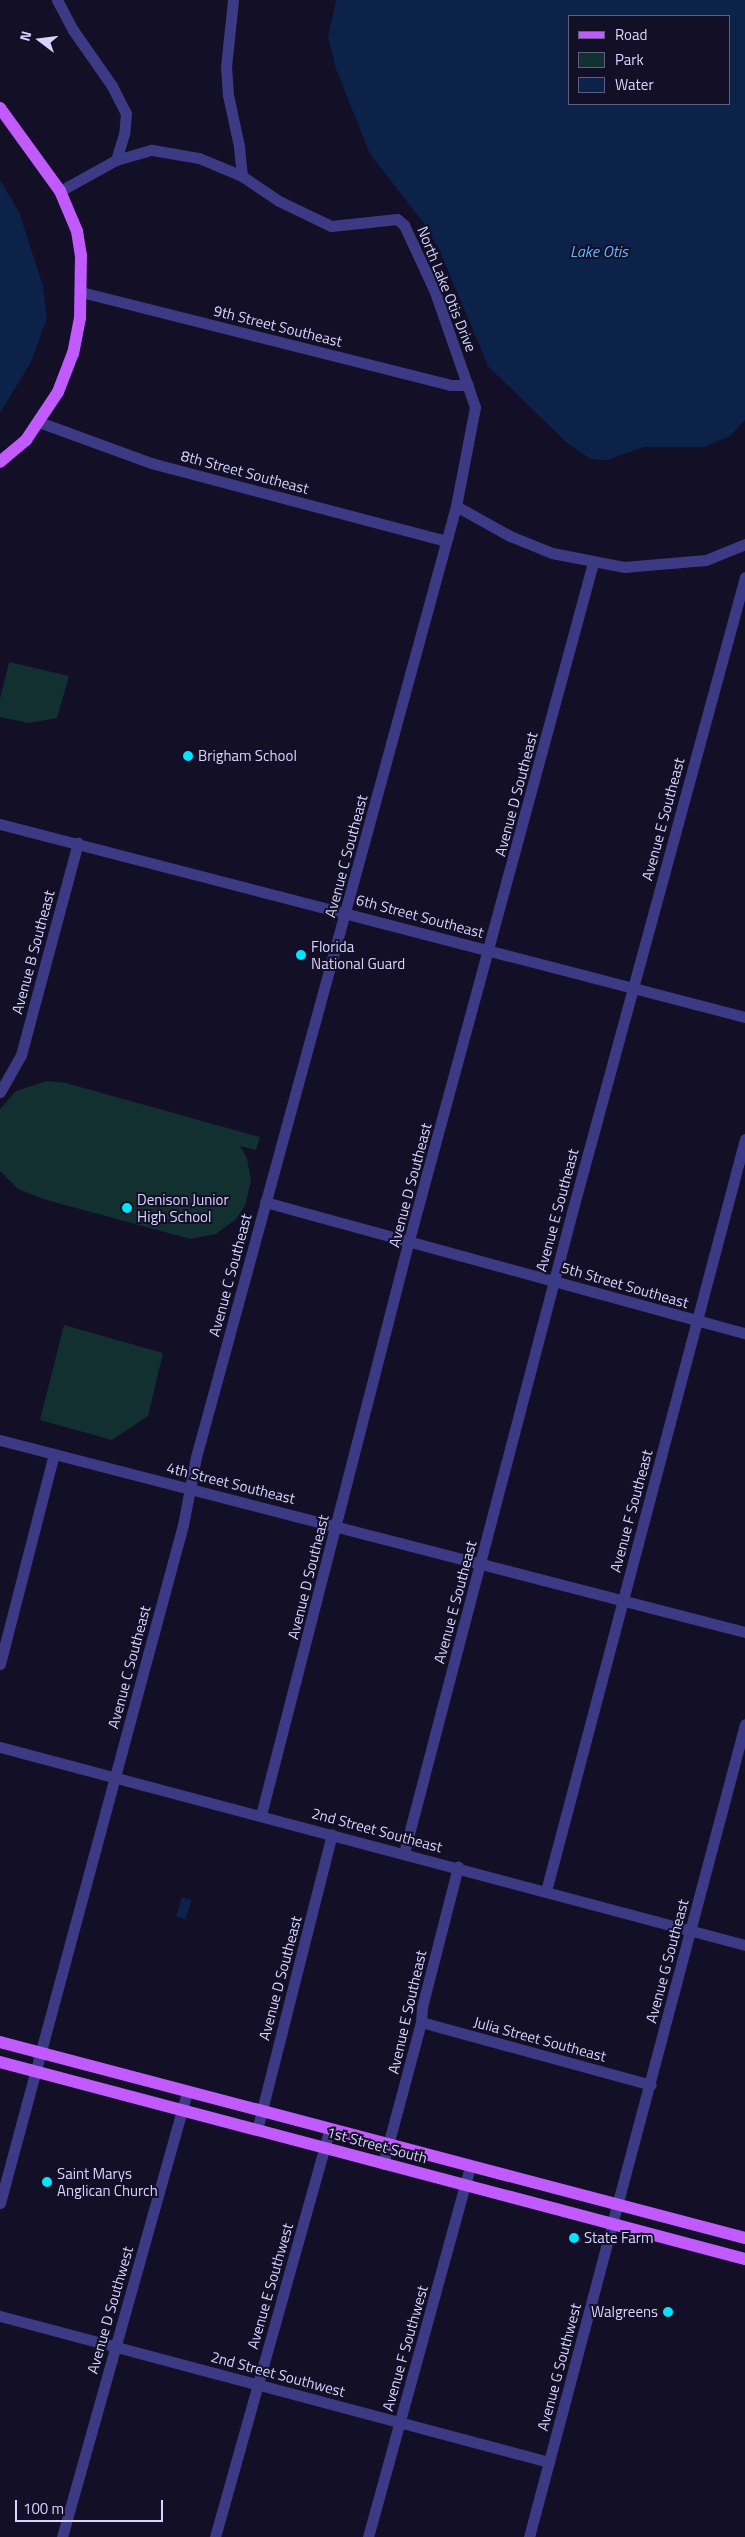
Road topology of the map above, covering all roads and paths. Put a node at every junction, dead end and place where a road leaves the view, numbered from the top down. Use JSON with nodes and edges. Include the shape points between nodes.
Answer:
{"nodes":[{"id":1,"x":57,"y":0,"type":"edge"},
{"id":2,"x":233,"y":0,"type":"edge"},
{"id":3,"x":0,"y":108,"type":"edge"},
{"id":4,"x":116,"y":160,"type":"junction"},
{"id":5,"x":242,"y":176,"type":"junction"},
{"id":6,"x":60,"y":191,"type":"junction"},
{"id":7,"x":81,"y":292,"type":"junction"},
{"id":8,"x":468,"y":385,"type":"junction"},
{"id":9,"x":39,"y":422,"type":"junction"},
{"id":10,"x":0,"y":462,"type":"edge"},
{"id":11,"x":456,"y":506,"type":"junction"},
{"id":12,"x":446,"y":541,"type":"junction"},
{"id":13,"x":745,"y":544,"type":"edge"},
{"id":14,"x":593,"y":563,"type":"junction"},
{"id":15,"x":745,"y":577,"type":"edge"},
{"id":16,"x":0,"y":824,"type":"edge"},
{"id":17,"x":78,"y":843,"type":"junction"},
{"id":18,"x":347,"y":912,"type":"junction"},
{"id":19,"x":490,"y":950,"type":"junction"},
{"id":20,"x":633,"y":987,"type":"junction"},
{"id":21,"x":745,"y":1017,"type":"edge"},
{"id":22,"x":0,"y":1092,"type":"edge"},
{"id":23,"x":745,"y":1139,"type":"edge"},
{"id":24,"x":265,"y":1202,"type":"junction"},
{"id":25,"x":409,"y":1240,"type":"junction"},
{"id":26,"x":554,"y":1281,"type":"junction"},
{"id":27,"x":696,"y":1320,"type":"junction"},
{"id":28,"x":745,"y":1333,"type":"edge"},
{"id":29,"x":0,"y":1440,"type":"edge"},
{"id":30,"x":54,"y":1454,"type":"junction"},
{"id":31,"x":191,"y":1488,"type":"junction"},
{"id":32,"x":336,"y":1525,"type":"junction"},
{"id":33,"x":480,"y":1562,"type":"junction"},
{"id":34,"x":623,"y":1600,"type":"junction"},
{"id":35,"x":745,"y":1632,"type":"edge"},
{"id":36,"x":0,"y":1664,"type":"edge"},
{"id":37,"x":745,"y":1724,"type":"edge"},
{"id":38,"x":0,"y":1747,"type":"edge"},
{"id":39,"x":115,"y":1777,"type":"junction"},
{"id":40,"x":261,"y":1815,"type":"junction"},
{"id":41,"x":332,"y":1834,"type":"junction"},
{"id":42,"x":404,"y":1853,"type":"junction"},
{"id":43,"x":458,"y":1867,"type":"junction"},
{"id":44,"x":546,"y":1891,"type":"junction"},
{"id":45,"x":690,"y":1930,"type":"junction"},
{"id":46,"x":745,"y":1945,"type":"edge"},
{"id":47,"x":422,"y":2022,"type":"junction"},
{"id":48,"x":0,"y":2042,"type":"edge"},
{"id":49,"x":42,"y":2054,"type":"junction"},
{"id":50,"x":0,"y":2062,"type":"edge"},
{"id":51,"x":37,"y":2072,"type":"junction"},
{"id":52,"x":650,"y":2085,"type":"junction"},
{"id":53,"x":187,"y":2092,"type":"junction"},
{"id":54,"x":181,"y":2111,"type":"junction"},
{"id":55,"x":262,"y":2111,"type":"junction"},
{"id":56,"x":330,"y":2129,"type":"junction"},
{"id":57,"x":257,"y":2130,"type":"junction"},
{"id":58,"x":388,"y":2145,"type":"junction"},
{"id":59,"x":325,"y":2148,"type":"junction"},
{"id":60,"x":383,"y":2164,"type":"junction"},
{"id":61,"x":470,"y":2166,"type":"junction"},
{"id":62,"x":466,"y":2185,"type":"junction"},
{"id":63,"x":0,"y":2203,"type":"edge"},
{"id":64,"x":618,"y":2206,"type":"junction"},
{"id":65,"x":613,"y":2225,"type":"junction"},
{"id":66,"x":745,"y":2238,"type":"edge"},
{"id":67,"x":745,"y":2259,"type":"edge"},
{"id":68,"x":0,"y":2316,"type":"edge"},
{"id":69,"x":116,"y":2347,"type":"junction"},
{"id":70,"x":257,"y":2384,"type":"junction"},
{"id":71,"x":400,"y":2422,"type":"junction"},
{"id":72,"x":549,"y":2462,"type":"junction"},
{"id":73,"x":62,"y":2537,"type":"edge"},
{"id":74,"x":215,"y":2537,"type":"edge"},
{"id":75,"x":368,"y":2537,"type":"edge"},
{"id":76,"x":529,"y":2537,"type":"edge"}],
"edges":[{"from":1,"to":4,"type":"street","via":[[126,113]]},
{"from":2,"to":5,"type":"street","via":[[226,67]]},
{"from":3,"to":6,"type":"main road"},
{"from":4,"to":5,"type":"street","name":"North Lake Otis Drive","via":[[152,150],[172,151]]},
{"from":4,"to":6,"type":"street","name":"North Lake Otis Drive"},
{"from":5,"to":8,"type":"street","name":"North Lake Otis Drive","via":[[278,201],[331,226],[397,219],[404,225],[435,292]]},
{"from":6,"to":7,"type":"main road","via":[[77,231]]},
{"from":7,"to":8,"type":"street","name":"9th Street Southeast","via":[[450,385]]},
{"from":7,"to":9,"type":"main road","via":[[80,318],[72,353],[58,392]]},
{"from":8,"to":11,"type":"street","name":"North Lake Otis Drive","via":[[475,407]]},
{"from":9,"to":10,"type":"main road","via":[[26,440]]},
{"from":9,"to":12,"type":"street","name":"8th Street Southeast","via":[[151,463]]},
{"from":11,"to":12,"type":"street","name":"Avenue C Southeast"},
{"from":11,"to":14,"type":"street","via":[[531,545]]},
{"from":12,"to":18,"type":"street","name":"Avenue C Southeast"},
{"from":13,"to":14,"type":"street","via":[[706,560],[668,566],[624,568]]},
{"from":14,"to":19,"type":"street","name":"Avenue D Southeast"},
{"from":15,"to":20,"type":"street","name":"Avenue E Southeast"},
{"from":16,"to":17,"type":"street","name":"6th Street Southeast"},
{"from":17,"to":18,"type":"street","name":"6th Street Southeast"},
{"from":17,"to":22,"type":"street","name":"Avenue B Southeast","via":[[21,1055]]},
{"from":18,"to":19,"type":"street","name":"6th Street Southeast"},
{"from":18,"to":24,"type":"street","name":"Avenue C Southeast"},
{"from":19,"to":20,"type":"street","name":"6th Street Southeast"},
{"from":19,"to":25,"type":"street","name":"Avenue D Southeast"},
{"from":20,"to":21,"type":"street","name":"6th Street Southeast"},
{"from":20,"to":26,"type":"street","name":"Avenue E Southeast"},
{"from":23,"to":27,"type":"street","name":"Avenue F Southeast"},
{"from":24,"to":25,"type":"street","name":"5th Street Southeast"},
{"from":24,"to":31,"type":"street","name":"Avenue C Southeast"},
{"from":25,"to":26,"type":"street","name":"5th Street Southeast"},
{"from":25,"to":32,"type":"street","name":"Avenue D Southeast"},
{"from":26,"to":27,"type":"street","name":"5th Street Southeast"},
{"from":26,"to":33,"type":"street","name":"Avenue E Southeast"},
{"from":27,"to":28,"type":"street","name":"5th Street Southeast"},
{"from":27,"to":34,"type":"street","name":"Avenue F Southeast"},
{"from":29,"to":30,"type":"street","name":"4th Street Southeast"},
{"from":30,"to":31,"type":"street","name":"4th Street Southeast"},
{"from":30,"to":36,"type":"street"},
{"from":31,"to":32,"type":"street","name":"4th Street Southeast"},
{"from":31,"to":39,"type":"street","name":"Avenue C Southeast"},
{"from":32,"to":33,"type":"street","name":"4th Street Southeast"},
{"from":32,"to":40,"type":"street","name":"Avenue D Southeast"},
{"from":33,"to":34,"type":"street","name":"4th Street Southeast"},
{"from":33,"to":42,"type":"street","name":"Avenue E Southeast"},
{"from":34,"to":35,"type":"street","name":"4th Street Southeast"},
{"from":34,"to":44,"type":"street","name":"Avenue F Southeast"},
{"from":37,"to":45,"type":"street","name":"Avenue G Southeast"},
{"from":38,"to":39,"type":"street","name":"2nd Street Southeast"},
{"from":39,"to":40,"type":"street","name":"2nd Street Southeast"},
{"from":39,"to":49,"type":"street","name":"Avenue C Southeast"},
{"from":40,"to":41,"type":"street","name":"2nd Street Southeast"},
{"from":41,"to":42,"type":"street","name":"2nd Street Southeast"},
{"from":41,"to":55,"type":"street","name":"Avenue D Southeast"},
{"from":42,"to":43,"type":"street","name":"2nd Street Southeast"},
{"from":43,"to":44,"type":"street","name":"2nd Street Southeast"},
{"from":43,"to":47,"type":"street","name":"Avenue E Southeast","via":[[422,2007]]},
{"from":44,"to":45,"type":"street","name":"2nd Street Southeast"},
{"from":45,"to":46,"type":"street","name":"2nd Street Southeast"},
{"from":45,"to":52,"type":"street","name":"Avenue G Southeast"},
{"from":47,"to":52,"type":"street","name":"Julia Street Southeast"},
{"from":47,"to":58,"type":"street","name":"Avenue E Southeast"},
{"from":48,"to":49,"type":"main road","name":"1st Street South"},
{"from":49,"to":51,"type":"street","name":"Avenue C Southeast"},
{"from":49,"to":53,"type":"main road","name":"1st Street South"},
{"from":50,"to":51,"type":"main road","name":"1st Street South"},
{"from":51,"to":54,"type":"main road","name":"1st Street South"},
{"from":51,"to":63,"type":"street","name":"Avenue C Southeast"},
{"from":52,"to":64,"type":"street","name":"Avenue G Southeast"},
{"from":53,"to":54,"type":"street","name":"Avenue D Southwest"},
{"from":53,"to":55,"type":"main road","name":"1st Street South"},
{"from":54,"to":57,"type":"main road","name":"1st Street South"},
{"from":54,"to":69,"type":"street","name":"Avenue D Southwest"},
{"from":55,"to":56,"type":"main road","name":"1st Street South"},
{"from":55,"to":57,"type":"street","name":"Avenue D Southeast"},
{"from":56,"to":58,"type":"main road","name":"1st Street South"},
{"from":56,"to":59,"type":"street","name":"Avenue E Southwest"},
{"from":57,"to":59,"type":"main road","name":"1st Street South"},
{"from":58,"to":60,"type":"street","name":"Avenue E Southeast"},
{"from":58,"to":61,"type":"main road","name":"1st Street South"},
{"from":59,"to":60,"type":"main road","name":"1st Street South"},
{"from":59,"to":70,"type":"street","name":"Avenue E Southwest"},
{"from":60,"to":62,"type":"main road","name":"1st Street South"},
{"from":61,"to":62,"type":"street","name":"Avenue F Southwest"},
{"from":61,"to":64,"type":"main road","name":"1st Street South"},
{"from":62,"to":65,"type":"main road","name":"1st Street South"},
{"from":62,"to":71,"type":"street","name":"Avenue F Southwest"},
{"from":64,"to":65,"type":"street","name":"Avenue G Southwest"},
{"from":64,"to":66,"type":"main road","name":"1st Street South"},
{"from":65,"to":67,"type":"main road","name":"1st Street South"},
{"from":65,"to":72,"type":"street","name":"Avenue G Southwest"},
{"from":68,"to":69,"type":"street","name":"2nd Street Southwest"},
{"from":69,"to":70,"type":"street","name":"2nd Street Southwest"},
{"from":69,"to":73,"type":"street","name":"Avenue D Southwest"},
{"from":70,"to":71,"type":"street","name":"2nd Street Southwest"},
{"from":70,"to":74,"type":"street","name":"Avenue E Southwest"},
{"from":71,"to":72,"type":"street","name":"2nd Street Southwest"},
{"from":71,"to":75,"type":"street","name":"Avenue F Southwest"},
{"from":72,"to":76,"type":"street","name":"Avenue G Southwest"}]}
